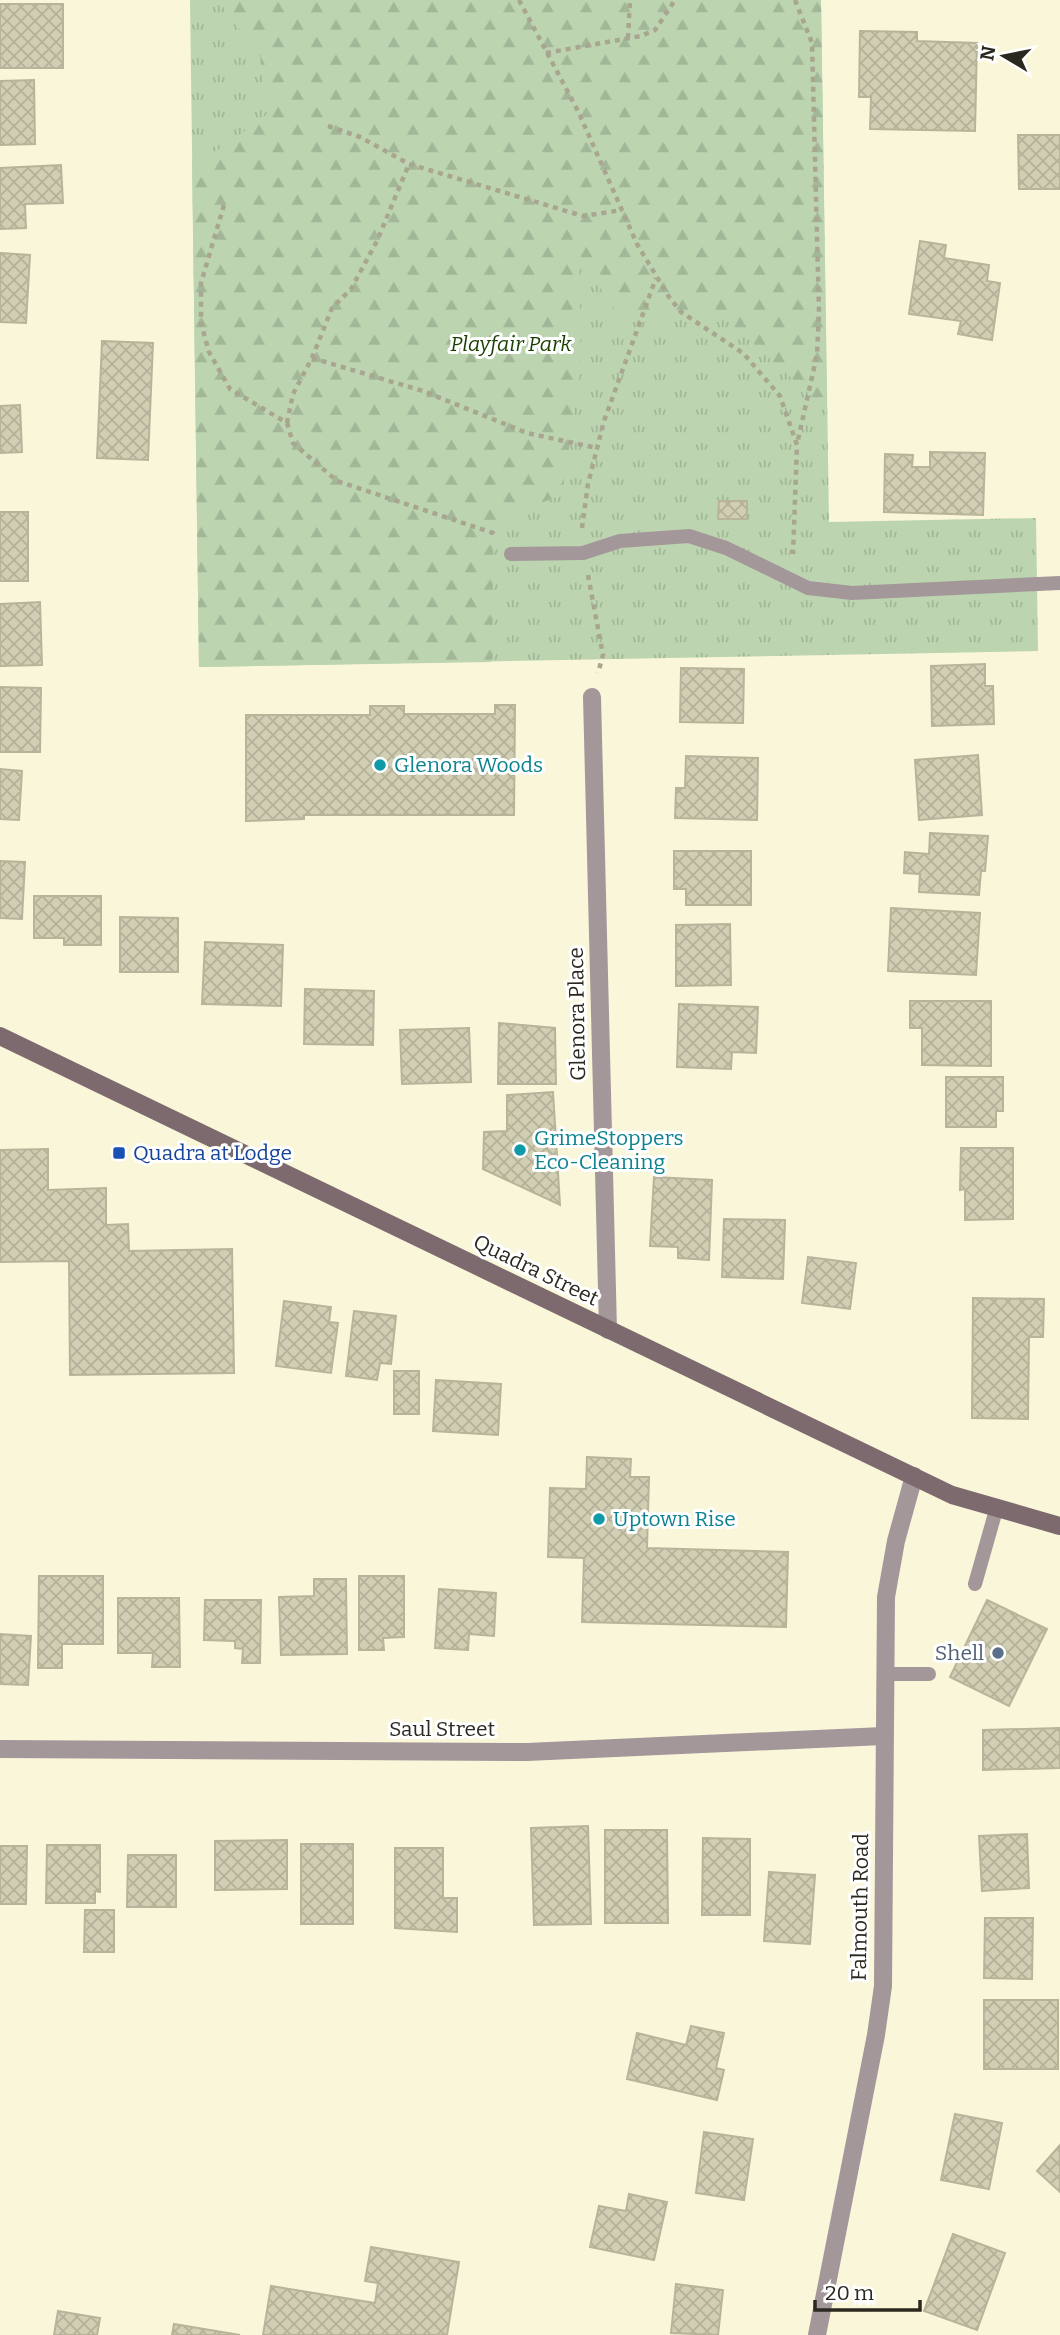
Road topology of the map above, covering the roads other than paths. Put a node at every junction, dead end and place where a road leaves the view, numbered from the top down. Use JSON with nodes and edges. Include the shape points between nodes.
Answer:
{"nodes":[{"id":1,"x":511,"y":554,"type":"road end"},
{"id":2,"x":1060,"y":583,"type":"edge"},
{"id":3,"x":592,"y":697,"type":"dead end"},
{"id":4,"x":0,"y":1036,"type":"edge"},
{"id":5,"x":608,"y":1330,"type":"junction"},
{"id":6,"x":914,"y":1476,"type":"junction"},
{"id":7,"x":996,"y":1510,"type":"junction"},
{"id":8,"x":1060,"y":1526,"type":"edge"},
{"id":9,"x":975,"y":1584,"type":"dead end"},
{"id":10,"x":885,"y":1674,"type":"junction"},
{"id":11,"x":929,"y":1674,"type":"dead end"},
{"id":12,"x":883,"y":1736,"type":"junction"},
{"id":13,"x":0,"y":1749,"type":"edge"},
{"id":14,"x":817,"y":2335,"type":"edge"}],
"edges":[{"from":1,"to":2,"type":"lane","via":[[583,553],[620,541],[689,536],[726,548],[808,588],[852,593]]},
{"from":3,"to":5,"type":"street","name":"Glenora Place"},
{"from":4,"to":5,"type":"main road","name":"Quadra Street"},
{"from":5,"to":6,"type":"main road","name":"Quadra Street"},
{"from":6,"to":7,"type":"main road","name":"Quadra Street"},
{"from":6,"to":10,"type":"street","name":"Falmouth Road","via":[[886,1597]]},
{"from":7,"to":8,"type":"main road","name":"Quadra Street"},
{"from":7,"to":9,"type":"lane"},
{"from":10,"to":11,"type":"lane"},
{"from":10,"to":12,"type":"street","name":"Falmouth Road"},
{"from":12,"to":13,"type":"street","name":"Saul Street","via":[[527,1752]]},
{"from":12,"to":14,"type":"street","name":"Falmouth Road","via":[[883,1986]]}]}
